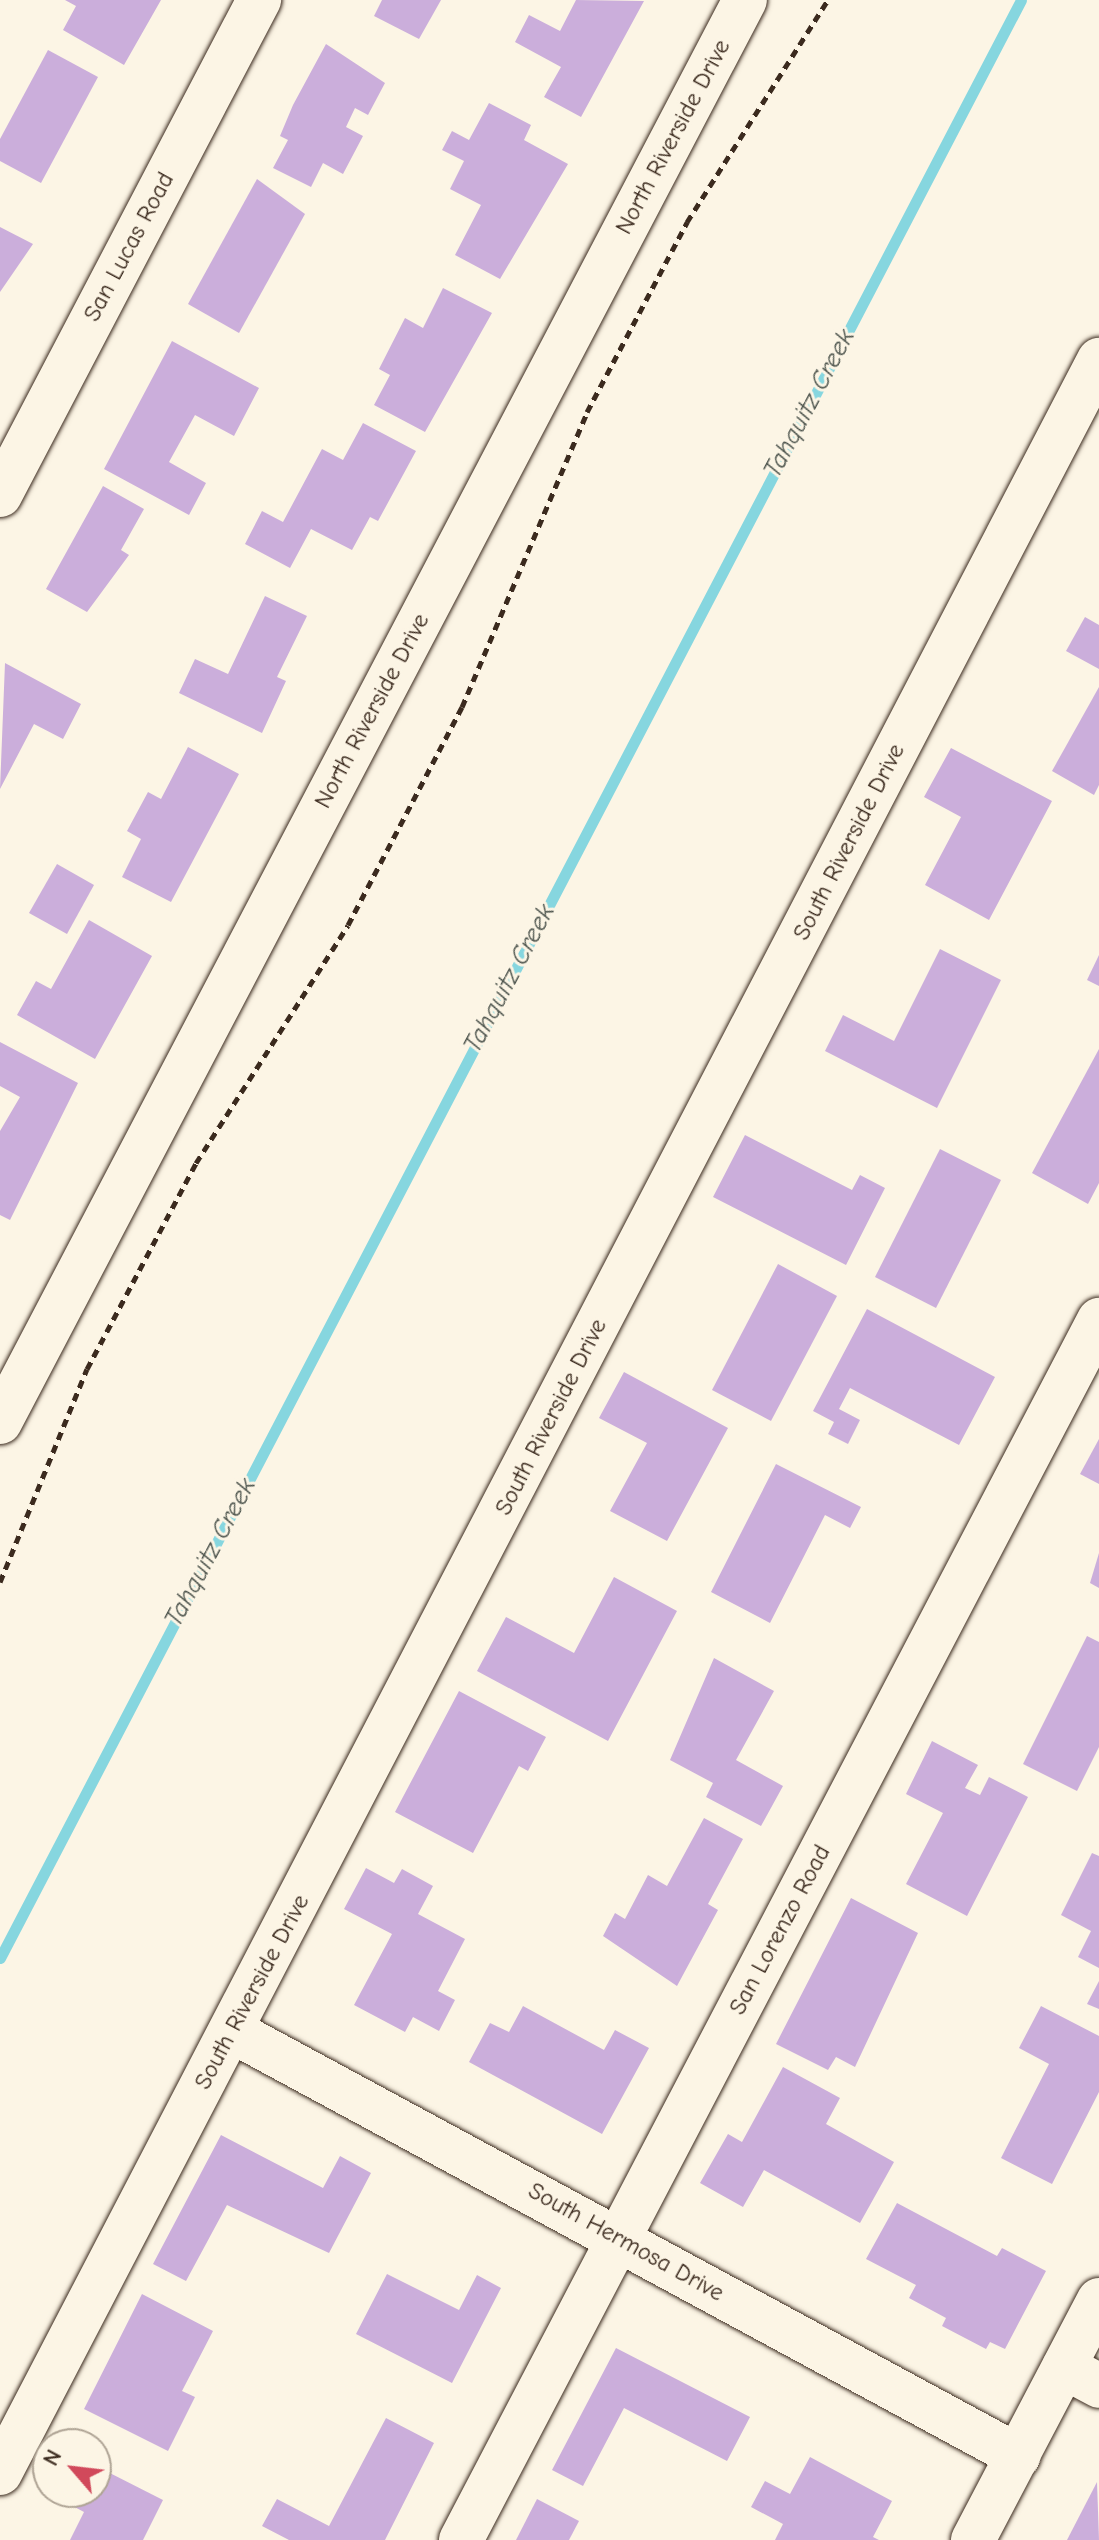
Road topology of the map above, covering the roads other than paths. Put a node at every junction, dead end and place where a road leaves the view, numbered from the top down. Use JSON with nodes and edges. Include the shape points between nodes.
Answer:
{"nodes":[{"id":1,"x":259,"y":0,"type":"edge"},
{"id":2,"x":745,"y":0,"type":"edge"},
{"id":3,"x":1099,"y":360,"type":"edge"},
{"id":4,"x":0,"y":495,"type":"edge"},
{"id":5,"x":1099,"y":1320,"type":"edge"},
{"id":6,"x":0,"y":1422,"type":"edge"},
{"id":7,"x":232,"y":2031,"type":"junction"},
{"id":8,"x":619,"y":2238,"type":"junction"},
{"id":9,"x":1099,"y":2300,"type":"edge"},
{"id":10,"x":1082,"y":2376,"type":"edge"},
{"id":11,"x":1018,"y":2456,"type":"junction"},
{"id":12,"x":0,"y":2473,"type":"edge"},
{"id":13,"x":461,"y":2540,"type":"edge"},
{"id":14,"x":973,"y":2540,"type":"edge"}],
"edges":[{"from":1,"to":4,"type":"street","name":"San Lucas Road"},
{"from":2,"to":6,"type":"street","name":"North Riverside Drive"},
{"from":3,"to":7,"type":"street","name":"South Riverside Drive"},
{"from":5,"to":8,"type":"street","name":"San Lorenzo Road"},
{"from":7,"to":8,"type":"street","name":"South Hermosa Drive"},
{"from":7,"to":12,"type":"street","name":"South Riverside Drive"},
{"from":8,"to":11,"type":"street","name":"South Hermosa Drive"},
{"from":8,"to":13,"type":"street","name":"San Lorenzo Road"},
{"from":9,"to":10,"type":"street"},
{"from":10,"to":11,"type":"street"},
{"from":11,"to":14,"type":"street"}]}
